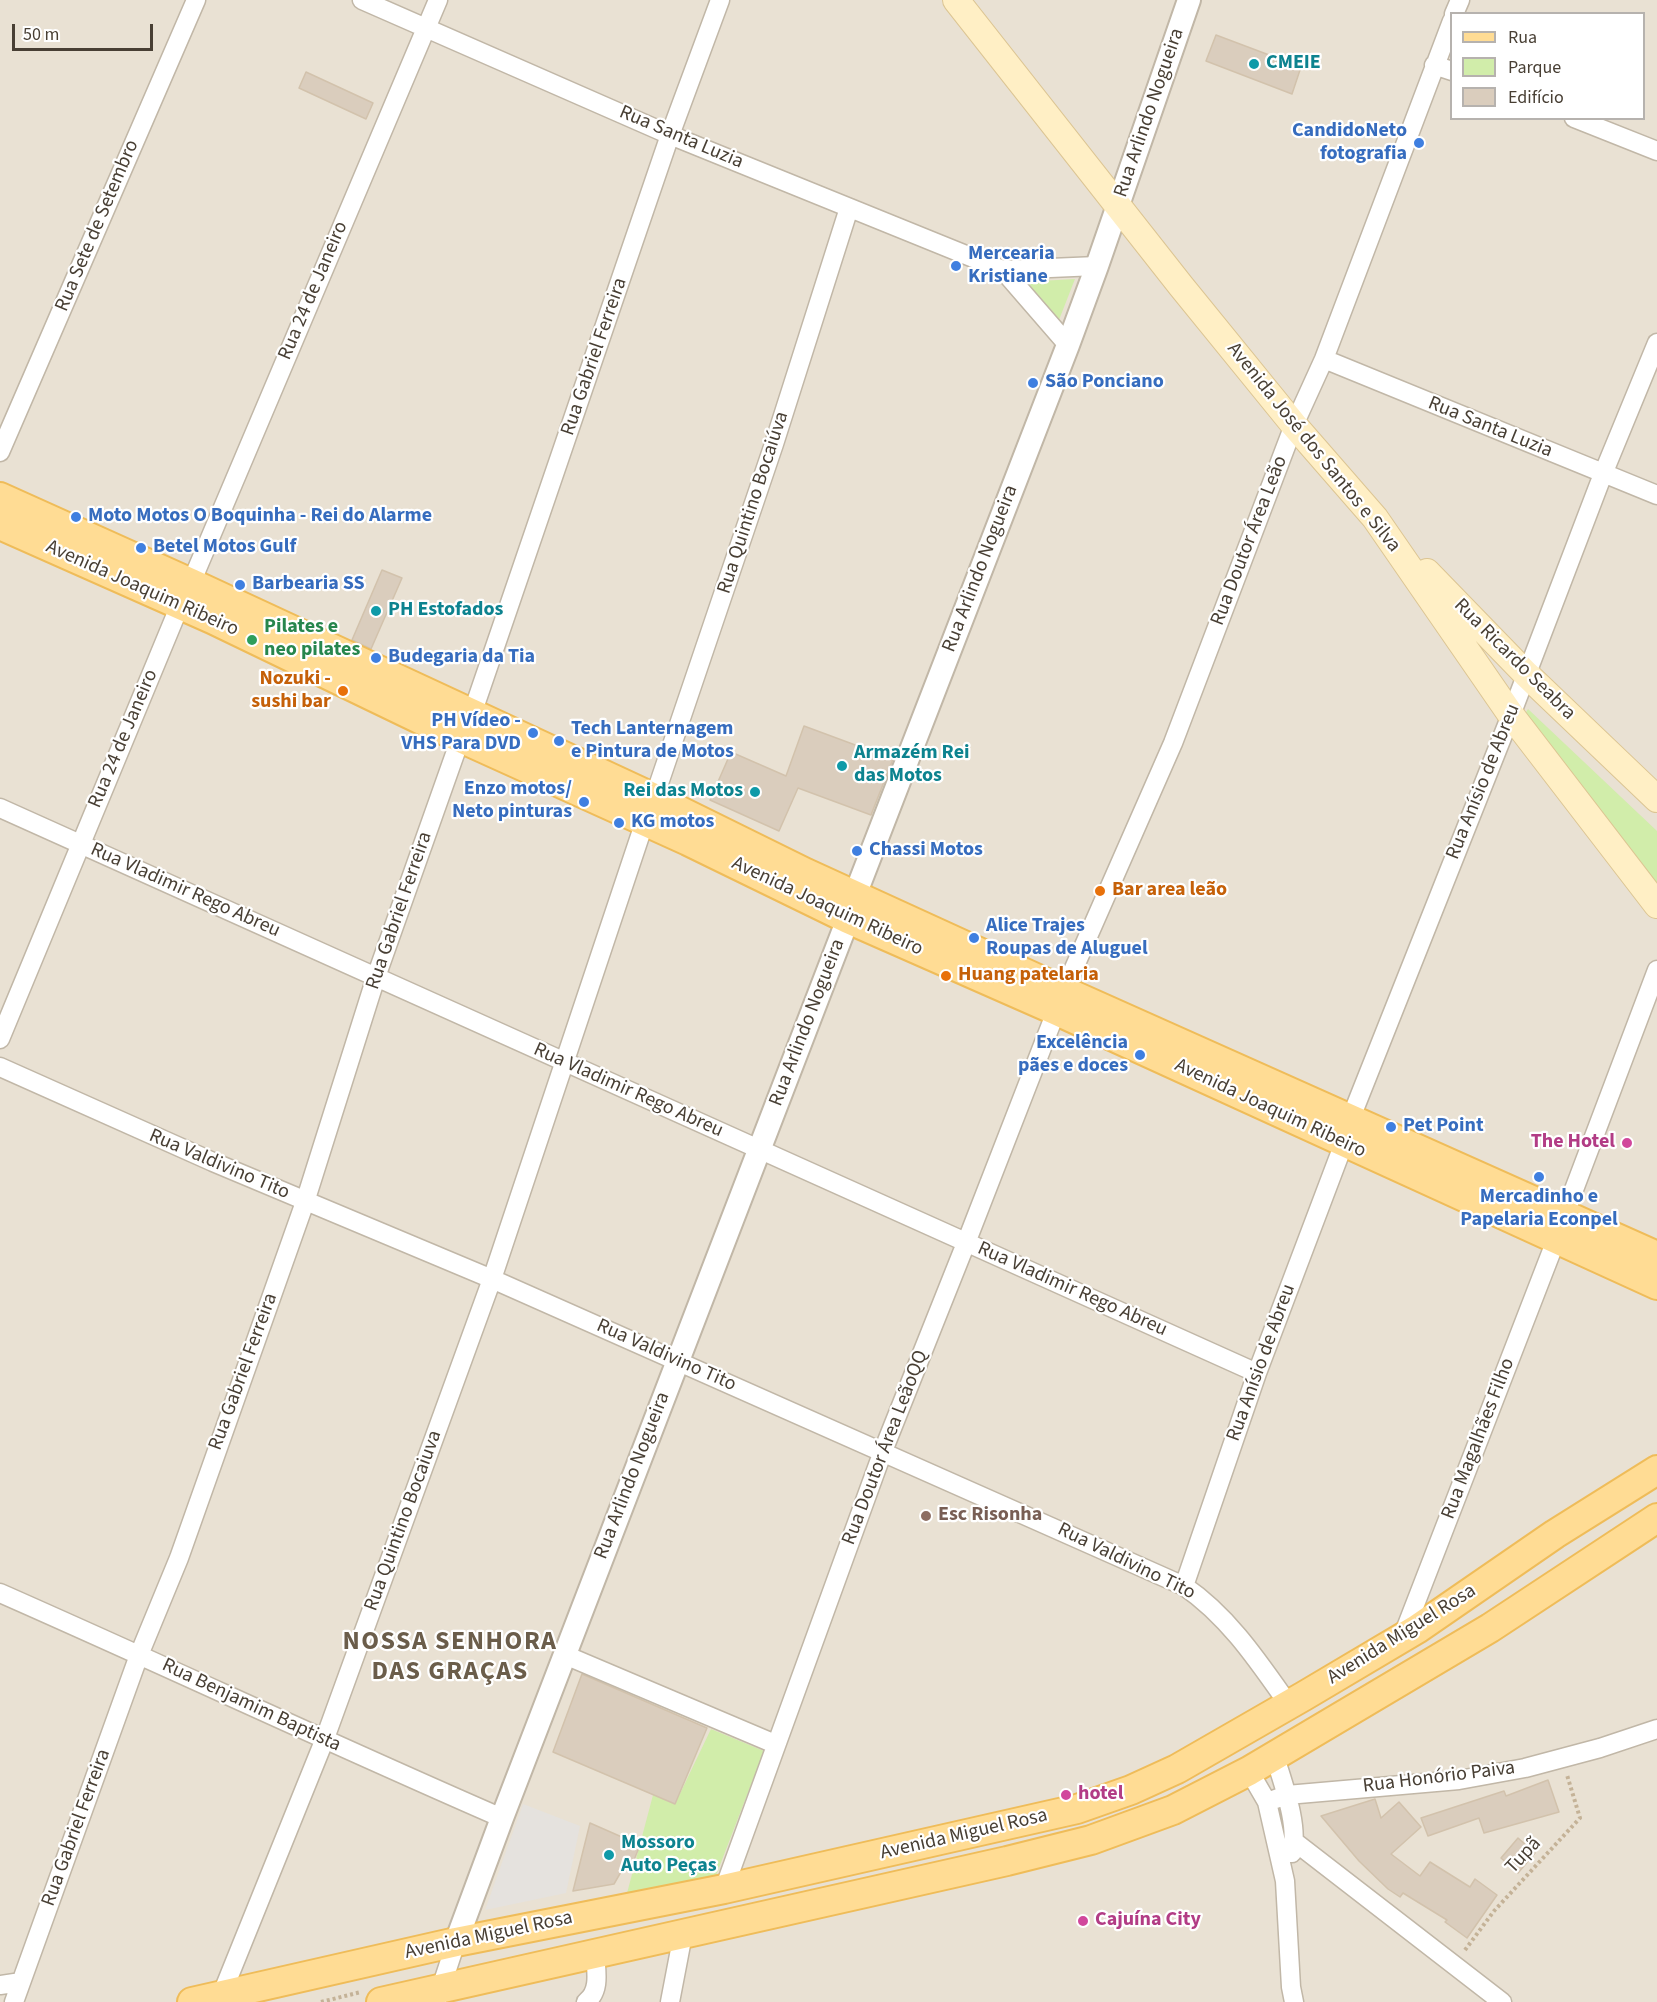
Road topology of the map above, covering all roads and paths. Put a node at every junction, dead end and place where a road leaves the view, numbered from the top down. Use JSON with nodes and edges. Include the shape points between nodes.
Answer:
{"nodes":[{"id":1,"x":196,"y":0,"type":"edge"},
{"id":2,"x":362,"y":0,"type":"edge"},
{"id":3,"x":438,"y":0,"type":"edge"},
{"id":4,"x":720,"y":0,"type":"edge"},
{"id":5,"x":956,"y":0,"type":"edge"},
{"id":6,"x":1189,"y":0,"type":"edge"},
{"id":7,"x":1450,"y":26,"type":"edge"},
{"id":8,"x":426,"y":28,"type":"junction"},
{"id":9,"x":1434,"y":65,"type":"junction"},
{"id":10,"x":1450,"y":70,"type":"edge"},
{"id":11,"x":1579,"y":120,"type":"edge"},
{"id":12,"x":670,"y":135,"type":"junction"},
{"id":13,"x":1657,"y":151,"type":"edge"},
{"id":14,"x":1118,"y":205,"type":"junction"},
{"id":15,"x":849,"y":208,"type":"junction"},
{"id":16,"x":1097,"y":266,"type":"junction"},
{"id":17,"x":1004,"y":270,"type":"junction"},
{"id":18,"x":1657,"y":343,"type":"edge"},
{"id":19,"x":1068,"y":345,"type":"junction"},
{"id":20,"x":1324,"y":359,"type":"junction"},
{"id":21,"x":1294,"y":425,"type":"junction"},
{"id":22,"x":0,"y":452,"type":"edge"},
{"id":23,"x":1603,"y":474,"type":"junction"},
{"id":24,"x":1657,"y":495,"type":"edge"},
{"id":25,"x":0,"y":497,"type":"edge"},
{"id":26,"x":1375,"y":518,"type":"junction"},
{"id":27,"x":0,"y":525,"type":"edge"},
{"id":28,"x":185,"y":594,"type":"junction"},
{"id":29,"x":1526,"y":674,"type":"junction"},
{"id":30,"x":1511,"y":715,"type":"junction"},
{"id":31,"x":467,"y":726,"type":"junction"},
{"id":32,"x":1657,"y":799,"type":"edge"},
{"id":33,"x":0,"y":808,"type":"edge"},
{"id":34,"x":650,"y":810,"type":"junction"},
{"id":35,"x":80,"y":844,"type":"junction"},
{"id":36,"x":1657,"y":905,"type":"edge"},
{"id":37,"x":851,"y":907,"type":"junction"},
{"id":38,"x":1657,"y":970,"type":"edge"},
{"id":39,"x":376,"y":977,"type":"junction"},
{"id":40,"x":1060,"y":1001,"type":"junction"},
{"id":41,"x":0,"y":1039,"type":"edge"},
{"id":42,"x":564,"y":1062,"type":"junction"},
{"id":43,"x":0,"y":1067,"type":"edge"},
{"id":44,"x":1347,"y":1131,"type":"junction"},
{"id":45,"x":759,"y":1150,"type":"junction"},
{"id":46,"x":305,"y":1202,"type":"junction"},
{"id":47,"x":1560,"y":1228,"type":"junction"},
{"id":48,"x":966,"y":1243,"type":"junction"},
{"id":49,"x":1657,"y":1256,"type":"edge"},
{"id":50,"x":492,"y":1279,"type":"junction"},
{"id":51,"x":1657,"y":1285,"type":"edge"},
{"id":52,"x":678,"y":1361,"type":"junction"},
{"id":53,"x":1257,"y":1373,"type":"junction"},
{"id":54,"x":883,"y":1451,"type":"junction"},
{"id":55,"x":1657,"y":1470,"type":"edge"},
{"id":56,"x":1657,"y":1518,"type":"edge"},
{"id":57,"x":1184,"y":1586,"type":"junction"},
{"id":58,"x":0,"y":1593,"type":"edge"},
{"id":59,"x":1402,"y":1638,"type":"junction"},
{"id":60,"x":139,"y":1655,"type":"junction"},
{"id":61,"x":565,"y":1655,"type":"junction"},
{"id":62,"x":1289,"y":1705,"type":"junction"},
{"id":63,"x":1657,"y":1729,"type":"edge"},
{"id":64,"x":324,"y":1741,"type":"junction"},
{"id":65,"x":776,"y":1744,"type":"junction"},
{"id":66,"x":1275,"y":1757,"type":"junction"},
{"id":67,"x":1561,"y":1757,"type":"junction"},
{"id":68,"x":1249,"y":1771,"type":"junction"},
{"id":69,"x":1287,"y":1795,"type":"junction"},
{"id":70,"x":1267,"y":1802,"type":"junction"},
{"id":71,"x":502,"y":1818,"type":"junction"},
{"id":72,"x":1295,"y":1842,"type":"junction"},
{"id":73,"x":1285,"y":1881,"type":"junction"},
{"id":74,"x":724,"y":1889,"type":"junction"},
{"id":75,"x":683,"y":1934,"type":"junction"},
{"id":76,"x":456,"y":1942,"type":"junction"},
{"id":77,"x":595,"y":1954,"type":"junction"},
{"id":78,"x":1453,"y":1966,"type":"junction"},
{"id":79,"x":21,"y":1982,"type":"junction"},
{"id":80,"x":0,"y":1985,"type":"edge"},
{"id":81,"x":221,"y":1996,"type":"junction"},
{"id":82,"x":438,"y":1996,"type":"edge"},
{"id":83,"x":14,"y":2002,"type":"edge"},
{"id":84,"x":192,"y":2002,"type":"edge"},
{"id":85,"x":381,"y":2002,"type":"edge"},
{"id":86,"x":586,"y":2002,"type":"edge"},
{"id":87,"x":670,"y":2002,"type":"edge"},
{"id":88,"x":1294,"y":2002,"type":"edge"},
{"id":89,"x":1502,"y":2002,"type":"edge"}],
"edges":[{"from":1,"to":22,"type":"street","name":"Rua Sete de Setembro"},
{"from":2,"to":8,"type":"street","name":"Rua Santa Luzia"},
{"from":3,"to":8,"type":"street","name":"Rua 24 de Janeiro"},
{"from":4,"to":12,"type":"street","name":"Rua Gabriel Ferreira"},
{"from":5,"to":14,"type":"main road","name":"Avenida José dos Santos e Silva"},
{"from":6,"to":14,"type":"street","name":"Rua Arlindo Nogueira"},
{"from":7,"to":9,"type":"street","name":"Rua Doutor Área Leão"},
{"from":8,"to":12,"type":"street","name":"Rua Santa Luzia"},
{"from":8,"to":28,"type":"street","name":"Rua 24 de Janeiro"},
{"from":9,"to":10,"type":"street"},
{"from":9,"to":20,"type":"street","name":"Rua Doutor Área Leão"},
{"from":11,"to":13,"type":"street"},
{"from":12,"to":15,"type":"street","name":"Rua Santa Luzia"},
{"from":12,"to":31,"type":"street","name":"Rua Gabriel Ferreira"},
{"from":14,"to":16,"type":"street","name":"Rua Arlindo Nogueira"},
{"from":14,"to":21,"type":"main road","name":"Avenida José dos Santos e Silva"},
{"from":15,"to":17,"type":"street","name":"Rua Santa Luzia"},
{"from":15,"to":34,"type":"street","name":"Rua Quintino Bocaiúva"},
{"from":16,"to":17,"type":"street","name":"Rua Santa Luzia"},
{"from":16,"to":19,"type":"street","name":"Rua Arlindo Nogueira"},
{"from":17,"to":19,"type":"street","name":"Rua Santa Luzia"},
{"from":18,"to":23,"type":"street","name":"Rua Anísio de Abreu"},
{"from":19,"to":37,"type":"street","name":"Rua Arlindo Nogueira"},
{"from":20,"to":21,"type":"street","name":"Rua Doutor Área Leão"},
{"from":20,"to":23,"type":"street","name":"Rua Santa Luzia"},
{"from":21,"to":26,"type":"main road","name":"Avenida José dos Santos e Silva"},
{"from":21,"to":40,"type":"street","name":"Rua Doutor Área Leão","via":[[1173,743]]},
{"from":23,"to":24,"type":"street","name":"Rua Santa Luzia"},
{"from":23,"to":29,"type":"street","name":"Rua Anísio de Abreu"},
{"from":25,"to":28,"type":"main road","name":"Avenida Joaquim Ribeiro"},
{"from":26,"to":29,"type":"main road","name":"Rua Ricardo Seabra"},
{"from":26,"to":30,"type":"main road","name":"Avenida José dos Santos e Silva"},
{"from":27,"to":28,"type":"main road","name":"Avenida Joaquim Ribeiro"},
{"from":28,"to":31,"type":"main road","name":"Avenida Joaquim Ribeiro","via":[[434,726]]},
{"from":28,"to":35,"type":"street","name":"Rua 24 de Janeiro"},
{"from":29,"to":30,"type":"street","name":"Rua Anísio de Abreu"},
{"from":29,"to":32,"type":"main road","name":"Rua Ricardo Seabra"},
{"from":30,"to":36,"type":"main road","name":"Avenida José dos Santos e Silva"},
{"from":30,"to":44,"type":"street","name":"Rua Anísio de Abreu"},
{"from":31,"to":34,"type":"main road","name":"Avenida Joaquim Ribeiro","via":[[486,750]]},
{"from":31,"to":39,"type":"street","name":"Rua Gabriel Ferreira"},
{"from":33,"to":35,"type":"street","name":"Rua Vladimir Rego Abreu"},
{"from":34,"to":37,"type":"main road","name":"Avenida Joaquim Ribeiro"},
{"from":34,"to":42,"type":"street","name":"Rua Quintino Bocaiúva"},
{"from":35,"to":39,"type":"street","name":"Rua Vladimir Rego Abreu"},
{"from":35,"to":41,"type":"street","name":"Rua 24 de Janeiro"},
{"from":37,"to":40,"type":"main road","name":"Avenida Joaquim Ribeiro"},
{"from":37,"to":45,"type":"street","name":"Rua Arlindo Nogueira"},
{"from":38,"to":47,"type":"street","name":"Rua Magalhães Filho"},
{"from":39,"to":42,"type":"street","name":"Rua Vladimir Rego Abreu"},
{"from":39,"to":46,"type":"street","name":"Rua Gabriel Ferreira"},
{"from":40,"to":44,"type":"main road","name":"Avenida Joaquim Ribeiro"},
{"from":40,"to":48,"type":"street","name":"Rua Doutor Área LeãoQQ"},
{"from":42,"to":45,"type":"street","name":"Rua Vladimir Rego Abreu"},
{"from":42,"to":50,"type":"street","name":"Rua Quintino Bocaiúva"},
{"from":43,"to":46,"type":"street","name":"Rua Valdivino Tito"},
{"from":44,"to":47,"type":"main road","name":"Avenida Joaquim Ribeiro"},
{"from":44,"to":53,"type":"street","name":"Rua Anísio de Abreu"},
{"from":45,"to":48,"type":"street","name":"Rua Vladimir Rego Abreu"},
{"from":45,"to":52,"type":"street","name":"Rua Arlindo Nogueira"},
{"from":46,"to":50,"type":"street","name":"Rua Valdivino Tito"},
{"from":46,"to":60,"type":"street","name":"Rua Gabriel Ferreira","via":[[178,1558]]},
{"from":47,"to":49,"type":"main road","name":"Avenida Joaquim Ribeiro"},
{"from":47,"to":51,"type":"main road","name":"Avenida Joaquim Ribeiro"},
{"from":47,"to":59,"type":"street","name":"Rua Magalhães Filho"},
{"from":48,"to":53,"type":"street","name":"Rua Vladimir Rego Abreu"},
{"from":48,"to":54,"type":"street","name":"Rua Doutor Área LeãoQQ"},
{"from":50,"to":52,"type":"street","name":"Rua Valdivino Tito"},
{"from":50,"to":64,"type":"street","name":"Rua Quintino Bocaiuva"},
{"from":52,"to":54,"type":"street","name":"Rua Valdivino Tito"},
{"from":52,"to":61,"type":"street","name":"Rua Arlindo Nogueira"},
{"from":53,"to":57,"type":"street","name":"Rua Anísio de Abreu"},
{"from":54,"to":57,"type":"street","name":"Rua Valdivino Tito"},
{"from":54,"to":65,"type":"street","name":"Rua Doutor Área LeãoQQ"},
{"from":55,"to":59,"type":"main road","name":"Avenida Miguel Rosa"},
{"from":56,"to":66,"type":"main road","name":"Avenida Miguel Rosa","via":[[1490,1628]]},
{"from":57,"to":62,"type":"street","name":"Rua Valdivino Tito","via":[[1219,1613]]},
{"from":58,"to":60,"type":"street","name":"Rua Benjamim Baptista"},
{"from":59,"to":62,"type":"main road","name":"Avenida Miguel Rosa"},
{"from":60,"to":64,"type":"street","name":"Rua Benjamim Baptista"},
{"from":60,"to":79,"type":"street","name":"Rua Gabriel Ferreira"},
{"from":61,"to":65,"type":"street"},
{"from":61,"to":71,"type":"street","name":"Rua Arlindo Nogueira"},
{"from":62,"to":74,"type":"main road","name":"Avenida Miguel Rosa","via":[[1177,1769],[1077,1809]]},
{"from":63,"to":67,"type":"street","name":"Rua Honório Paiva"},
{"from":64,"to":71,"type":"street","name":"Rua Benjamim Baptista"},
{"from":64,"to":81,"type":"street","name":"Rua Quintino Bocaiuva"},
{"from":65,"to":74,"type":"street","name":"Rua Doutor Área LeãoQQ"},
{"from":66,"to":68,"type":"main road","name":"Avenida Miguel Rosa"},
{"from":66,"to":69,"type":"street"},
{"from":67,"to":69,"type":"street","name":"Rua Honório Paiva","via":[[1459,1780]]},
{"from":67,"to":78,"type":"path","name":"Tupã","via":[[1580,1818],[1494,1911]]},
{"from":68,"to":70,"type":"street"},
{"from":68,"to":75,"type":"main road","name":"Avenida Miguel Rosa","via":[[1173,1810],[1091,1840]]},
{"from":69,"to":70,"type":"street","name":"Rua Honório Paiva"},
{"from":69,"to":72,"type":"street"},
{"from":70,"to":73,"type":"street"},
{"from":71,"to":76,"type":"street","name":"Rua Arlindo Nogueira"},
{"from":72,"to":73,"type":"street"},
{"from":72,"to":78,"type":"street"},
{"from":73,"to":88,"type":"street"},
{"from":74,"to":76,"type":"main road","name":"Avenida Miguel Rosa"},
{"from":75,"to":77,"type":"main road","name":"Avenida Miguel Rosa"},
{"from":75,"to":87,"type":"street"},
{"from":76,"to":81,"type":"main road","name":"Avenida Miguel Rosa"},
{"from":76,"to":82,"type":"street"},
{"from":77,"to":82,"type":"main road","name":"Avenida Miguel Rosa"},
{"from":77,"to":86,"type":"street","via":[[596,1984]]},
{"from":78,"to":89,"type":"street"},
{"from":79,"to":80,"type":"street"},
{"from":79,"to":83,"type":"street","name":"Rua Gabriel Ferreira"},
{"from":81,"to":84,"type":"main road","name":"Avenida Miguel Rosa"},
{"from":82,"to":85,"type":"main road","name":"Avenida Miguel Rosa"}]}
